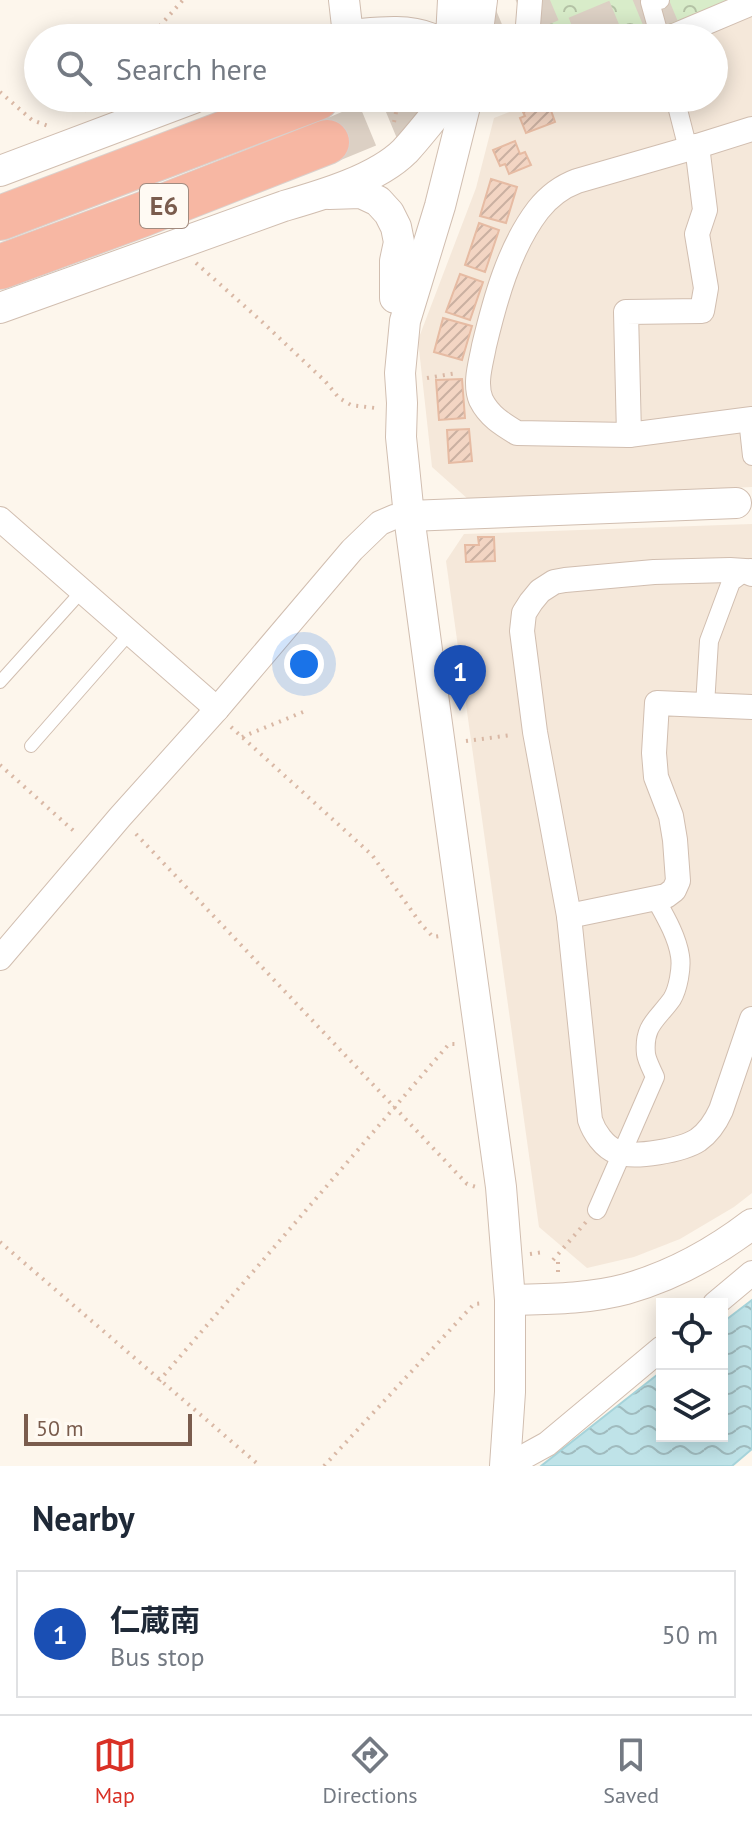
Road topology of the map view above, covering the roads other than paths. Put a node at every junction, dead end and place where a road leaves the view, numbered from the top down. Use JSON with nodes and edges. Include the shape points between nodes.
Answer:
{"nodes":[{"id":1,"x":344,"y":0,"type":"edge"},
{"id":2,"x":453,"y":0,"type":"edge"},
{"id":3,"x":482,"y":0,"type":"edge"},
{"id":4,"x":530,"y":0,"type":"edge"},
{"id":5,"x":660,"y":0,"type":"edge"},
{"id":6,"x":752,"y":3,"type":"edge"},
{"id":7,"x":345,"y":24,"type":"edge"},
{"id":8,"x":452,"y":24,"type":"edge"},
{"id":9,"x":479,"y":24,"type":"edge"},
{"id":10,"x":528,"y":24,"type":"edge"},
{"id":11,"x":656,"y":24,"type":"edge"},
{"id":12,"x":702,"y":24,"type":"edge"},
{"id":13,"x":157,"y":112,"type":"edge"},
{"id":14,"x":280,"y":112,"type":"edge"},
{"id":15,"x":439,"y":112,"type":"edge"},
{"id":16,"x":447,"y":112,"type":"edge"},
{"id":17,"x":449,"y":112,"type":"edge"},
{"id":18,"x":680,"y":112,"type":"edge"},
{"id":19,"x":752,"y":129,"type":"edge"},
{"id":20,"x":327,"y":142,"type":"tunnel mouth"},
{"id":21,"x":693,"y":148,"type":"junction"},
{"id":22,"x":0,"y":171,"type":"edge"},
{"id":23,"x":327,"y":194,"type":"junction"},
{"id":24,"x":0,"y":218,"type":"edge"},
{"id":25,"x":0,"y":267,"type":"edge"},
{"id":26,"x":395,"y":298,"type":"junction"},
{"id":27,"x":0,"y":308,"type":"edge"},
{"id":28,"x":750,"y":419,"type":"edge"},
{"id":29,"x":629,"y":435,"type":"junction"},
{"id":30,"x":401,"y":437,"type":"junction"},
{"id":31,"x":752,"y":456,"type":"edge"},
{"id":32,"x":736,"y":503,"type":"dead end"},
{"id":33,"x":409,"y":516,"type":"junction"},
{"id":34,"x":0,"y":519,"type":"edge"},
{"id":35,"x":750,"y":570,"type":"edge"},
{"id":36,"x":82,"y":591,"type":"junction"},
{"id":37,"x":130,"y":633,"type":"junction"},
{"id":38,"x":0,"y":682,"type":"edge"},
{"id":39,"x":705,"y":705,"type":"junction"},
{"id":40,"x":752,"y":707,"type":"edge"},
{"id":41,"x":215,"y":710,"type":"junction"},
{"id":42,"x":31,"y":746,"type":"dead end"},
{"id":43,"x":655,"y":898,"type":"junction"},
{"id":44,"x":569,"y":916,"type":"junction"},
{"id":45,"x":0,"y":958,"type":"edge"},
{"id":46,"x":752,"y":1019,"type":"edge"},
{"id":47,"x":744,"y":1068,"type":"edge"},
{"id":48,"x":623,"y":1153,"type":"junction"},
{"id":49,"x":597,"y":1210,"type":"road end"},
{"id":50,"x":752,"y":1224,"type":"edge"},
{"id":51,"x":752,"y":1273,"type":"edge"},
{"id":52,"x":722,"y":1298,"type":"edge"},
{"id":53,"x":510,"y":1300,"type":"junction"},
{"id":54,"x":656,"y":1353,"type":"edge"},
{"id":55,"x":506,"y":1466,"type":"edge"}],
"edges":[{"from":1,"to":7,"type":"street"},
{"from":2,"to":8,"type":"street"},
{"from":3,"to":9,"type":"street"},
{"from":4,"to":10,"type":"street"},
{"from":5,"to":11,"type":"street","via":[[650,2]]},
{"from":6,"to":12,"type":"street"},
{"from":13,"to":22,"type":"street"},
{"from":14,"to":24,"type":"highway","number":"E6"},
{"from":15,"to":23,"type":"street","via":[[403,153]]},
{"from":16,"to":26,"type":"street"},
{"from":17,"to":30,"type":"street","via":[[440,206],[405,321]]},
{"from":18,"to":21,"type":"street"},
{"from":19,"to":21,"type":"street"},
{"from":20,"to":25,"type":"highway","number":"E6"},
{"from":21,"to":29,"type":"street","via":[[705,210],[697,234],[706,288],[702,311],[626,312]]},
{"from":21,"to":29,"type":"street","via":[[577,181],[549,197],[530,222],[500,286],[479,370],[482,401],[490,414],[517,433]]},
{"from":23,"to":26,"type":"street","via":[[361,193],[389,213],[399,242]]},
{"from":23,"to":27,"type":"street"},
{"from":26,"to":30,"type":"street","via":[[386,347],[390,407]]},
{"from":28,"to":29,"type":"street"},
{"from":28,"to":31,"type":"street"},
{"from":30,"to":33,"type":"street"},
{"from":32,"to":33,"type":"street"},
{"from":33,"to":41,"type":"street","via":[[380,523],[352,550]]},
{"from":33,"to":53,"type":"street","via":[[501,1187]]},
{"from":34,"to":36,"type":"street"},
{"from":35,"to":39,"type":"street","via":[[731,582],[709,641]]},
{"from":35,"to":44,"type":"street","via":[[554,582],[524,613],[535,732]]},
{"from":36,"to":37,"type":"street"},
{"from":36,"to":38,"type":"lane"},
{"from":37,"to":41,"type":"street"},
{"from":37,"to":42,"type":"lane"},
{"from":39,"to":40,"type":"street"},
{"from":39,"to":43,"type":"street","via":[[657,703],[656,777],[671,816],[678,881],[666,896]]},
{"from":41,"to":45,"type":"street"},
{"from":43,"to":44,"type":"street"},
{"from":43,"to":48,"type":"street","via":[[677,945],[680,971],[673,996],[651,1023],[646,1056],[655,1077]]},
{"from":44,"to":48,"type":"street","via":[[590,1120],[595,1134]]},
{"from":46,"to":47,"type":"street"},
{"from":47,"to":48,"type":"street","via":[[716,1120],[697,1141],[675,1149]]},
{"from":48,"to":49,"type":"street"},
{"from":50,"to":53,"type":"street","via":[[676,1271],[625,1289]]},
{"from":51,"to":52,"type":"street"},
{"from":53,"to":55,"type":"street"},
{"from":54,"to":55,"type":"street","via":[[547,1444]]}]}
